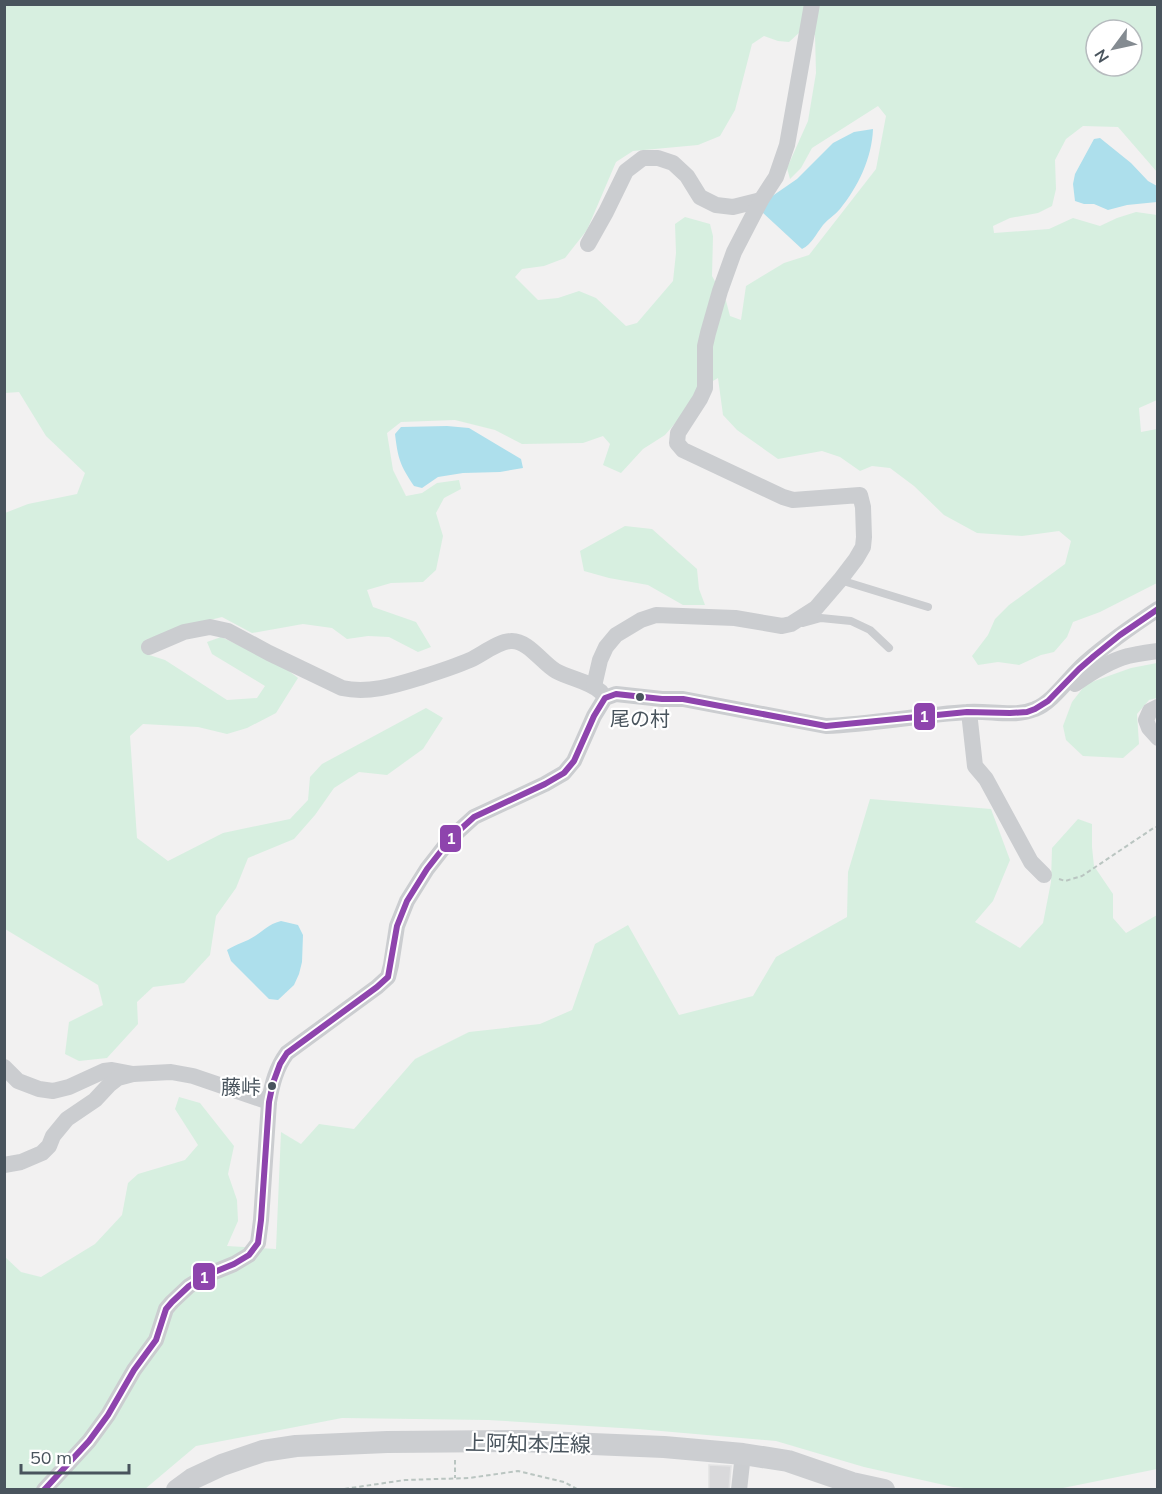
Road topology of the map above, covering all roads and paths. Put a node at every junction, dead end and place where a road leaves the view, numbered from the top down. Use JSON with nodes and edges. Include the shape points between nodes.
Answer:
{"nodes":[{"id":1,"x":812,"y":4,"type":"edge"},
{"id":2,"x":761,"y":200,"type":"junction"},
{"id":3,"x":588,"y":244,"type":"dead end"},
{"id":4,"x":840,"y":580,"type":"junction"},
{"id":5,"x":928,"y":607,"type":"dead end"},
{"id":6,"x":1158,"y":609,"type":"edge"},
{"id":7,"x":791,"y":624,"type":"junction"},
{"id":8,"x":149,"y":647,"type":"dead end"},
{"id":9,"x":889,"y":648,"type":"dead end"},
{"id":10,"x":1158,"y":651,"type":"edge"},
{"id":11,"x":1061,"y":688,"type":"junction"},
{"id":12,"x":600,"y":692,"type":"junction"},
{"id":13,"x":1158,"y":707,"type":"edge"},
{"id":14,"x":969,"y":712,"type":"junction"},
{"id":15,"x":1158,"y":738,"type":"edge"},
{"id":16,"x":1158,"y":827,"type":"edge"},
{"id":17,"x":1044,"y":875,"type":"joint"},
{"id":18,"x":4,"y":1067,"type":"edge"},
{"id":19,"x":133,"y":1074,"type":"junction"},
{"id":20,"x":269,"y":1102,"type":"junction"},
{"id":21,"x":4,"y":1165,"type":"edge"},
{"id":22,"x":742,"y":1454,"type":"junction"},
{"id":23,"x":44,"y":1490,"type":"edge"},
{"id":24,"x":177,"y":1490,"type":"edge"},
{"id":25,"x":337,"y":1490,"type":"edge"},
{"id":26,"x":579,"y":1490,"type":"edge"},
{"id":27,"x":739,"y":1490,"type":"edge"},
{"id":28,"x":884,"y":1490,"type":"edge"}],
"edges":[{"from":1,"to":2,"type":"street","via":[[787,144],[776,177]]},
{"from":2,"to":3,"type":"street","via":[[733,207],[716,205],[700,197],[673,163],[643,158],[626,171]]},
{"from":2,"to":4,"type":"street","via":[[734,252],[720,291],[705,346],[705,388],[678,433],[677,443],[683,450],[793,500],[860,495],[863,547]]},
{"from":4,"to":5,"type":"lane"},
{"from":4,"to":7,"type":"street","via":[[816,608]]},
{"from":6,"to":11,"type":"street","via":[[1114,639]]},
{"from":7,"to":9,"type":"lane","via":[[821,618],[851,621],[870,630]]},
{"from":7,"to":12,"type":"street","via":[[656,615],[641,620],[616,635],[606,647],[600,660]]},
{"from":8,"to":12,"type":"street","via":[[184,632],[210,627],[228,631],[353,690],[393,686],[449,669],[512,641],[554,670]]},
{"from":10,"to":11,"type":"street","via":[[1111,662],[1068,689]]},
{"from":11,"to":14,"type":"street","via":[[1035,709],[1020,713]]},
{"from":12,"to":14,"type":"street","via":[[683,699],[826,726]]},
{"from":12,"to":20,"type":"street","via":[[574,761],[564,773],[474,817],[452,837],[407,901],[397,926],[388,977],[287,1053],[279,1064]]},
{"from":13,"to":15,"type":"street","via":[[1150,711],[1146,720]]},
{"from":14,"to":17,"type":"street","via":[[975,766],[1031,862]]},
{"from":16,"to":17,"type":"path","via":[[1082,876],[1065,881]]},
{"from":18,"to":19,"type":"street","via":[[18,1081],[54,1091],[104,1071]]},
{"from":19,"to":20,"type":"street","via":[[171,1072],[193,1076]]},
{"from":19,"to":21,"type":"street","via":[[109,1084],[95,1100],[67,1119],[42,1153]]},
{"from":20,"to":23,"type":"street","via":[[258,1243],[249,1255],[207,1275],[172,1302],[156,1340],[108,1415]]},
{"from":22,"to":24,"type":"main road","name":"上阿知本庄線","via":[[520,1441],[296,1446],[263,1451],[222,1465]]},
{"from":22,"to":27,"type":"street"},
{"from":22,"to":28,"type":"main road","name":"上阿知本庄線","via":[[788,1461]]},
{"from":25,"to":26,"type":"path","via":[[518,1471],[564,1482]]}]}
